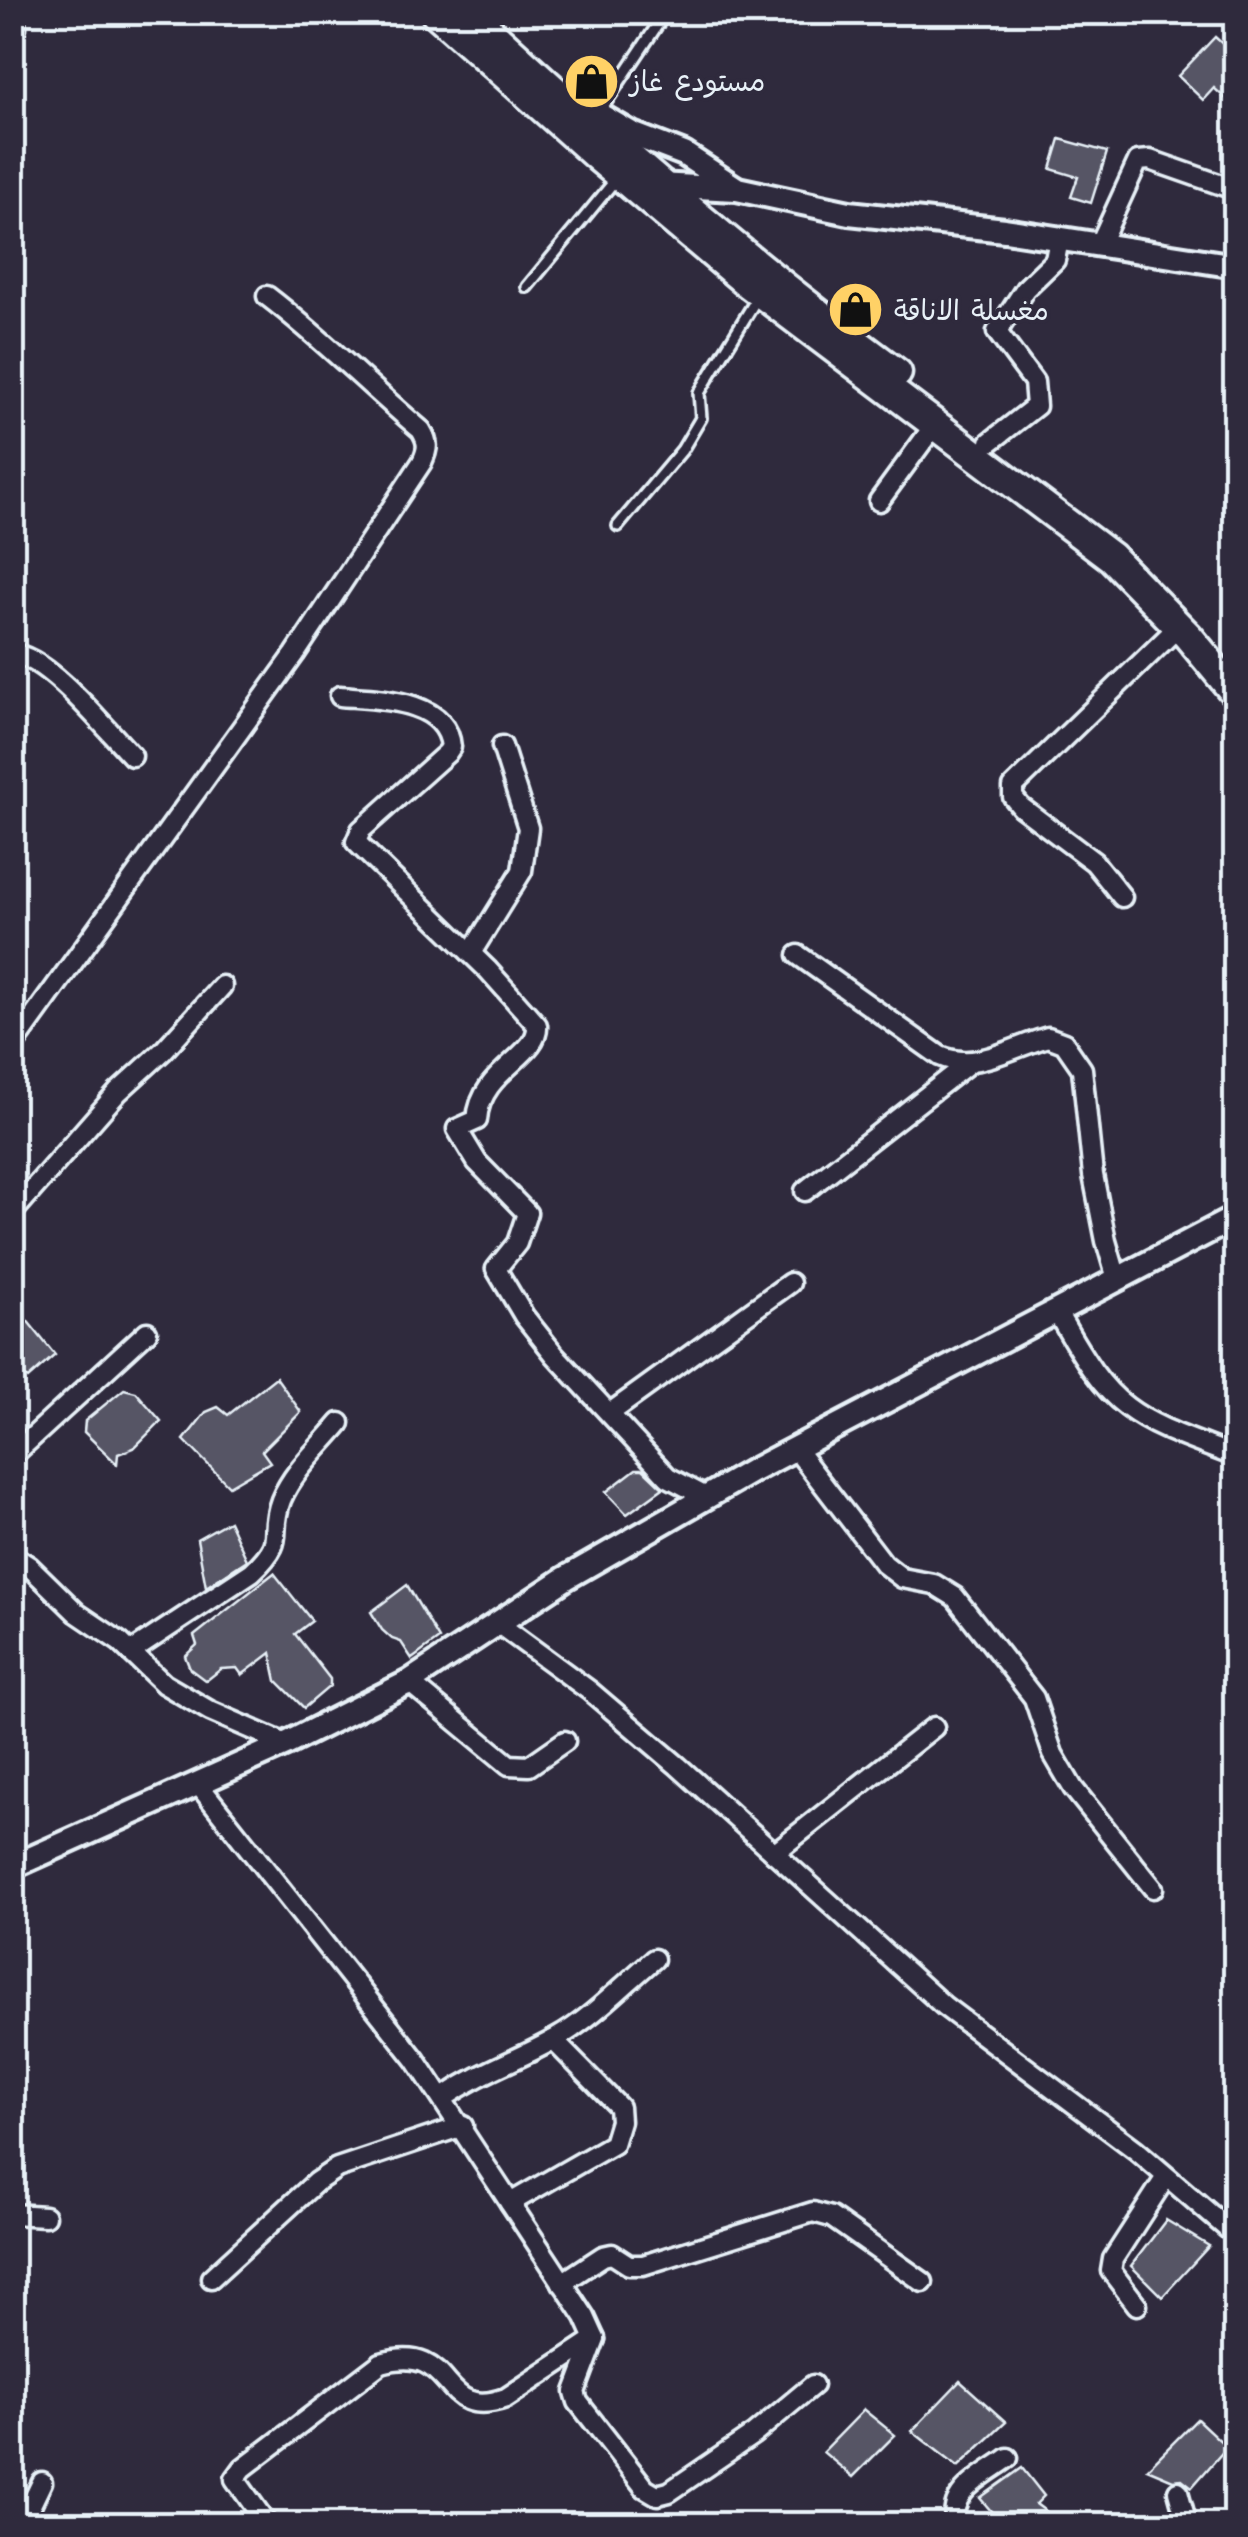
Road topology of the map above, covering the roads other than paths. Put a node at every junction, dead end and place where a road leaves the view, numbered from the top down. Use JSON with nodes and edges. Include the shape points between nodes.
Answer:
{"nodes":[{"id":1,"x":435,"y":12,"type":"edge"},
{"id":2,"x":469,"y":12,"type":"edge"},
{"id":3,"x":666,"y":12,"type":"edge"},
{"id":4,"x":12,"y":14,"type":"edge"},
{"id":5,"x":12,"y":32,"type":"edge"},
{"id":6,"x":570,"y":107,"type":"junction"},
{"id":7,"x":598,"y":114,"type":"junction"},
{"id":8,"x":639,"y":182,"type":"junction"},
{"id":9,"x":737,"y":189,"type":"junction"},
{"id":10,"x":1236,"y":190,"type":"edge"},
{"id":11,"x":1059,"y":239,"type":"junction"},
{"id":12,"x":1098,"y":246,"type":"junction"},
{"id":13,"x":1236,"y":266,"type":"edge"},
{"id":14,"x":526,"y":287,"type":"dead end"},
{"id":15,"x":760,"y":293,"type":"junction"},
{"id":16,"x":267,"y":296,"type":"dead end"},
{"id":17,"x":936,"y":423,"type":"junction"},
{"id":18,"x":990,"y":442,"type":"junction"},
{"id":19,"x":879,"y":501,"type":"dead end"},
{"id":20,"x":618,"y":526,"type":"dead end"},
{"id":21,"x":1180,"y":626,"type":"junction"},
{"id":22,"x":12,"y":654,"type":"edge"},
{"id":23,"x":1236,"y":669,"type":"edge"},
{"id":24,"x":1236,"y":694,"type":"edge"},
{"id":25,"x":340,"y":696,"type":"dead end"},
{"id":26,"x":502,"y":746,"type":"dead end"},
{"id":27,"x":132,"y":756,"type":"dead end"},
{"id":28,"x":1122,"y":897,"type":"dead end"},
{"id":29,"x":470,"y":954,"type":"junction"},
{"id":30,"x":798,"y":955,"type":"dead end"},
{"id":31,"x":222,"y":986,"type":"dead end"},
{"id":32,"x":12,"y":1047,"type":"edge"},
{"id":33,"x":969,"y":1063,"type":"junction"},
{"id":34,"x":805,"y":1191,"type":"dead end"},
{"id":35,"x":12,"y":1213,"type":"edge"},
{"id":36,"x":1236,"y":1218,"type":"edge"},
{"id":37,"x":1118,"y":1279,"type":"junction"},
{"id":38,"x":790,"y":1284,"type":"dead end"},
{"id":39,"x":1056,"y":1311,"type":"junction"},
{"id":40,"x":147,"y":1332,"type":"dead end"},
{"id":41,"x":610,"y":1414,"type":"junction"},
{"id":42,"x":340,"y":1423,"type":"dead end"},
{"id":43,"x":795,"y":1448,"type":"junction"},
{"id":44,"x":12,"y":1456,"type":"edge"},
{"id":45,"x":1236,"y":1456,"type":"edge"},
{"id":46,"x":706,"y":1497,"type":"junction"},
{"id":47,"x":12,"y":1555,"type":"edge"},
{"id":48,"x":500,"y":1624,"type":"junction"},
{"id":49,"x":131,"y":1652,"type":"junction"},
{"id":50,"x":409,"y":1682,"type":"junction"},
{"id":51,"x":934,"y":1727,"type":"dead end"},
{"id":52,"x":565,"y":1740,"type":"dead end"},
{"id":53,"x":286,"y":1744,"type":"junction"},
{"id":54,"x":198,"y":1784,"type":"junction"},
{"id":55,"x":774,"y":1853,"type":"junction"},
{"id":56,"x":12,"y":1867,"type":"edge"},
{"id":57,"x":1153,"y":1888,"type":"dead end"},
{"id":58,"x":654,"y":1959,"type":"dead end"},
{"id":59,"x":553,"y":2040,"type":"junction"},
{"id":60,"x":443,"y":2098,"type":"junction"},
{"id":61,"x":462,"y":2126,"type":"junction"},
{"id":62,"x":1166,"y":2176,"type":"junction"},
{"id":63,"x":510,"y":2203,"type":"junction"},
{"id":64,"x":12,"y":2214,"type":"edge"},
{"id":65,"x":45,"y":2216,"type":"dead end"},
{"id":66,"x":1236,"y":2236,"type":"edge"},
{"id":67,"x":211,"y":2278,"type":"dead end"},
{"id":68,"x":923,"y":2282,"type":"dead end"},
{"id":69,"x":562,"y":2283,"type":"junction"},
{"id":70,"x":1138,"y":2305,"type":"dead end"},
{"id":71,"x":595,"y":2339,"type":"junction"},
{"id":72,"x":813,"y":2384,"type":"dead end"},
{"id":73,"x":1008,"y":2458,"type":"dead end"},
{"id":74,"x":42,"y":2482,"type":"dead end"},
{"id":75,"x":1178,"y":2491,"type":"dead end"},
{"id":76,"x":22,"y":2524,"type":"edge"},
{"id":77,"x":267,"y":2524,"type":"edge"},
{"id":78,"x":956,"y":2524,"type":"edge"},
{"id":79,"x":1187,"y":2524,"type":"edge"}],
"edges":[{"from":1,"to":8,"type":"main road"},
{"from":2,"to":6,"type":"main road"},
{"from":3,"to":7,"type":"lane"},
{"from":4,"to":5,"type":"street"},
{"from":6,"to":7,"type":"street"},
{"from":6,"to":8,"type":"main road"},
{"from":7,"to":9,"type":"street","via":[[684,154]]},
{"from":8,"to":9,"type":"street"},
{"from":8,"to":14,"type":"lane"},
{"from":8,"to":15,"type":"main road"},
{"from":8,"to":18,"type":"main road"},
{"from":9,"to":11,"type":"street","via":[[849,214]]},
{"from":10,"to":12,"type":"street","via":[[1138,161]]},
{"from":11,"to":12,"type":"street"},
{"from":11,"to":18,"type":"street","via":[[1055,260],[996,332],[1034,382],[1036,406]]},
{"from":12,"to":13,"type":"street"},
{"from":15,"to":17,"type":"main road"},
{"from":15,"to":20,"type":"lane","via":[[699,393],[700,418],[682,450]]},
{"from":16,"to":32,"type":"street","via":[[421,430],[428,448],[295,654]]},
{"from":17,"to":19,"type":"street"},
{"from":17,"to":21,"type":"main road","via":[[1112,557]]},
{"from":18,"to":23,"type":"main road","via":[[1122,544]]},
{"from":21,"to":24,"type":"main road"},
{"from":21,"to":28,"type":"street","via":[[1013,787],[1021,807],[1094,862]]},
{"from":22,"to":27,"type":"street","via":[[45,668]]},
{"from":25,"to":29,"type":"street","via":[[402,702],[447,730],[447,753],[361,830],[356,842]]},
{"from":26,"to":29,"type":"street","via":[[528,828],[522,871]]},
{"from":29,"to":41,"type":"street","via":[[538,1029],[535,1040],[492,1080],[477,1120],[457,1128],[477,1162],[527,1213],[517,1243],[496,1269],[524,1316]]},
{"from":30,"to":33,"type":"street","via":[[940,1056]]},
{"from":31,"to":35,"type":"street"},
{"from":33,"to":34,"type":"street"},
{"from":33,"to":37,"type":"street","via":[[1048,1037],[1076,1055],[1093,1175]]},
{"from":36,"to":37,"type":"street"},
{"from":37,"to":39,"type":"street"},
{"from":38,"to":41,"type":"street"},
{"from":39,"to":43,"type":"street"},
{"from":39,"to":45,"type":"street","via":[[1123,1404]]},
{"from":40,"to":44,"type":"street"},
{"from":41,"to":46,"type":"street","via":[[668,1477]]},
{"from":42,"to":49,"type":"street","via":[[286,1490],[277,1539],[266,1558]]},
{"from":43,"to":46,"type":"street"},
{"from":43,"to":57,"type":"street","via":[[884,1564],[902,1578],[934,1584],[955,1597],[1034,1698],[1073,1788]]},
{"from":46,"to":48,"type":"street"},
{"from":47,"to":49,"type":"street"},
{"from":48,"to":50,"type":"street"},
{"from":48,"to":55,"type":"street","via":[[590,1690]]},
{"from":49,"to":53,"type":"street","via":[[194,1702]]},
{"from":50,"to":52,"type":"street","via":[[509,1766],[529,1766]]},
{"from":50,"to":53,"type":"street"},
{"from":51,"to":55,"type":"street"},
{"from":53,"to":54,"type":"street"},
{"from":54,"to":56,"type":"street"},
{"from":54,"to":60,"type":"street"},
{"from":55,"to":62,"type":"street","via":[[944,2006]]},
{"from":58,"to":59,"type":"street"},
{"from":59,"to":60,"type":"street"},
{"from":59,"to":63,"type":"street","via":[[618,2107],[620,2122],[613,2144]]},
{"from":60,"to":61,"type":"street"},
{"from":61,"to":63,"type":"street"},
{"from":61,"to":67,"type":"street","via":[[337,2168]]},
{"from":62,"to":66,"type":"street"},
{"from":62,"to":70,"type":"street","via":[[1113,2259],[1112,2271]]},
{"from":63,"to":69,"type":"street"},
{"from":64,"to":65,"type":"street"},
{"from":68,"to":69,"type":"street","via":[[831,2217],[813,2212],[643,2265],[603,2256]]},
{"from":69,"to":71,"type":"street"},
{"from":71,"to":72,"type":"street","via":[[575,2392],[578,2402],[656,2494],[716,2461]]},
{"from":71,"to":77,"type":"street","via":[[506,2398],[476,2405],[429,2363],[402,2358],[381,2364],[235,2479]]},
{"from":73,"to":78,"type":"street","via":[[961,2493]]},
{"from":74,"to":76,"type":"street"},
{"from":75,"to":79,"type":"street"}]}
